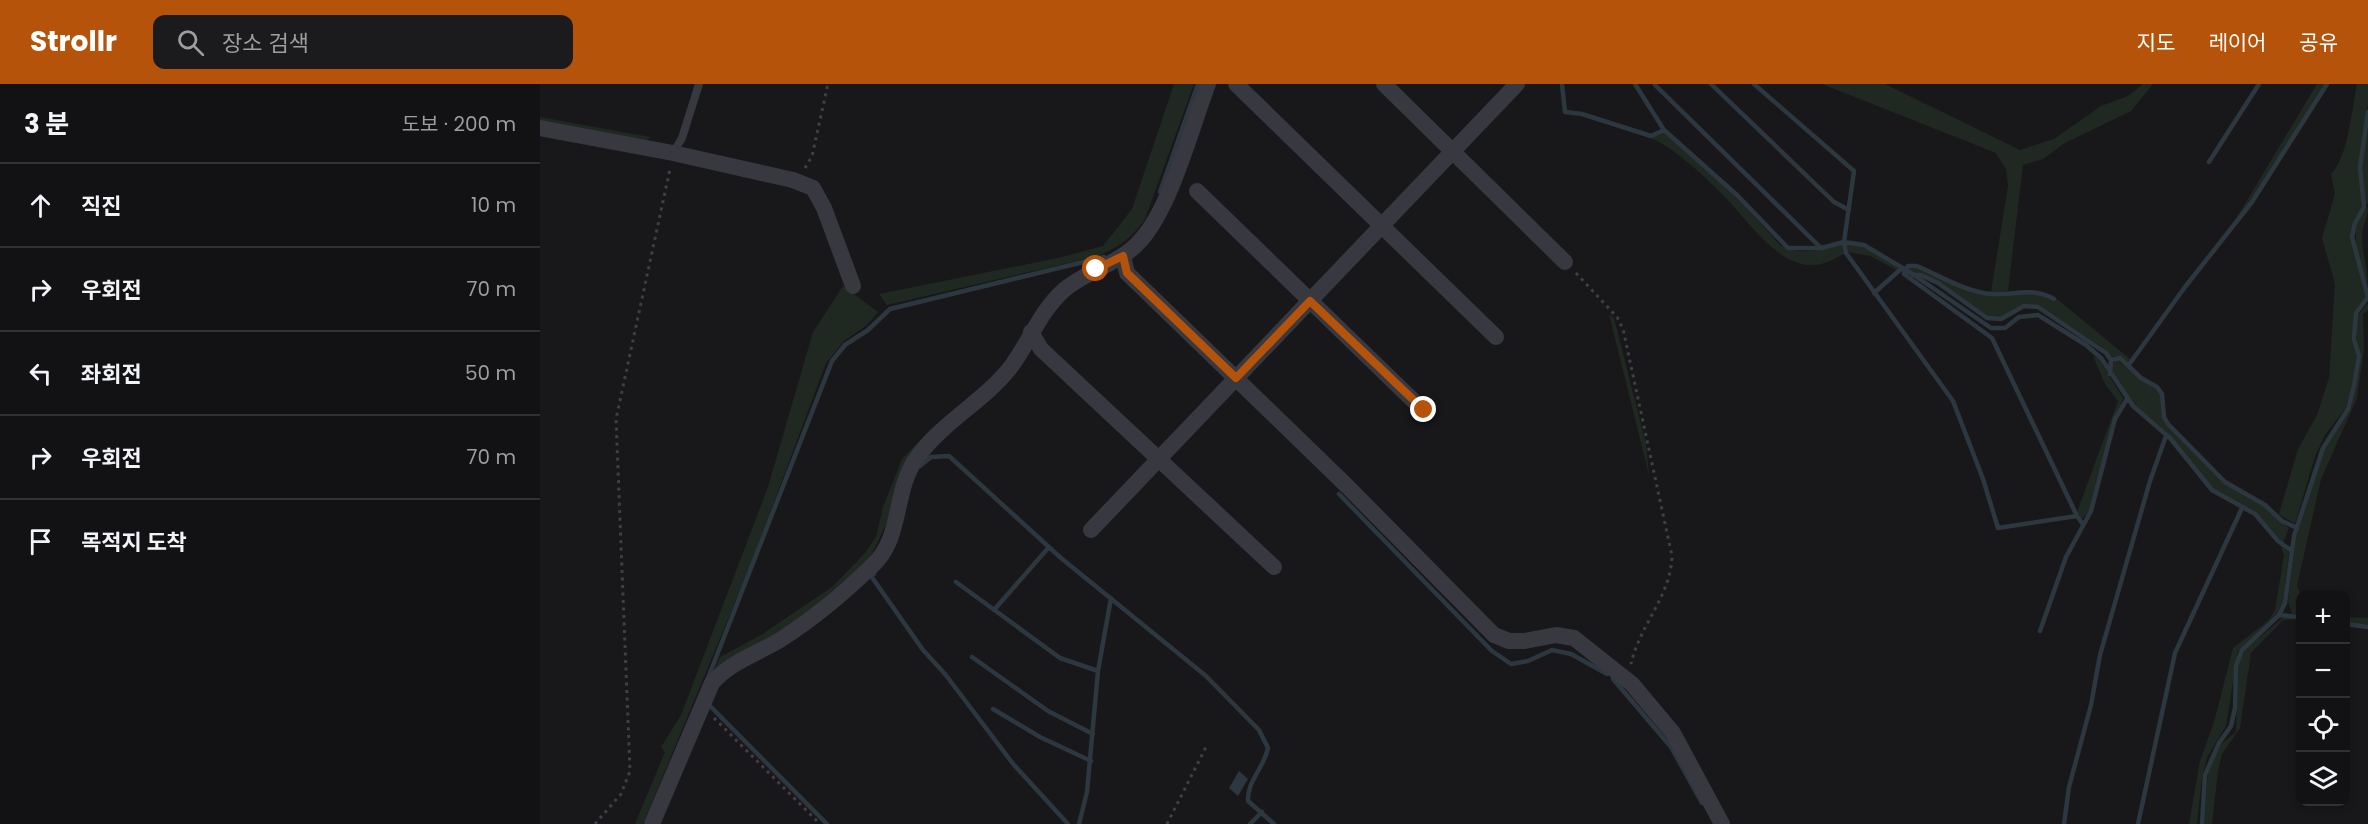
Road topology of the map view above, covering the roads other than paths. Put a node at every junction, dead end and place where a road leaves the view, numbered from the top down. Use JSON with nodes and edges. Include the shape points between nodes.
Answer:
{"nodes":[{"id":1,"x":699,"y":84,"type":"edge"},
{"id":2,"x":1208,"y":84,"type":"edge"},
{"id":3,"x":1236,"y":84,"type":"edge"},
{"id":4,"x":1384,"y":84,"type":"edge"},
{"id":5,"x":1517,"y":84,"type":"edge"},
{"id":6,"x":540,"y":128,"type":"edge"},
{"id":7,"x":1453,"y":151,"type":"junction"},
{"id":8,"x":673,"y":153,"type":"junction"},
{"id":9,"x":1197,"y":191,"type":"dead end"},
{"id":10,"x":1382,"y":225,"type":"junction"},
{"id":11,"x":1123,"y":256,"type":"junction"},
{"id":12,"x":1565,"y":262,"type":"road end"},
{"id":13,"x":854,"y":286,"type":"dead end"},
{"id":14,"x":1310,"y":301,"type":"junction"},
{"id":15,"x":1031,"y":332,"type":"junction"},
{"id":16,"x":1496,"y":337,"type":"dead end"},
{"id":17,"x":1236,"y":378,"type":"junction"},
{"id":18,"x":1424,"y":410,"type":"dead end"},
{"id":19,"x":1159,"y":459,"type":"junction"},
{"id":20,"x":1090,"y":530,"type":"dead end"},
{"id":21,"x":1274,"y":567,"type":"dead end"},
{"id":22,"x":652,"y":824,"type":"edge"},
{"id":23,"x":1722,"y":824,"type":"edge"}],
"edges":[{"from":1,"to":8,"type":"lane","via":[[682,138]]},
{"from":2,"to":11,"type":"street","via":[[1153,223],[1140,242]]},
{"from":3,"to":10,"type":"street"},
{"from":4,"to":7,"type":"street"},
{"from":5,"to":7,"type":"street"},
{"from":6,"to":8,"type":"street"},
{"from":7,"to":10,"type":"street"},
{"from":7,"to":12,"type":"street"},
{"from":8,"to":13,"type":"street","via":[[813,188]]},
{"from":9,"to":14,"type":"street"},
{"from":10,"to":14,"type":"street"},
{"from":10,"to":16,"type":"street"},
{"from":11,"to":15,"type":"street","via":[[1064,290]]},
{"from":11,"to":17,"type":"street","via":[[1127,273]]},
{"from":14,"to":17,"type":"street"},
{"from":14,"to":18,"type":"street"},
{"from":15,"to":19,"type":"street","via":[[1041,349]]},
{"from":15,"to":22,"type":"street","via":[[1011,367],[916,459],[906,477],[888,546],[874,564],[781,639],[723,670],[712,683]]},
{"from":17,"to":19,"type":"street"},
{"from":17,"to":23,"type":"street","via":[[1494,635],[1509,641],[1548,635],[1575,638],[1632,684],[1673,733]]},
{"from":19,"to":20,"type":"street"},
{"from":19,"to":21,"type":"street"}]}
